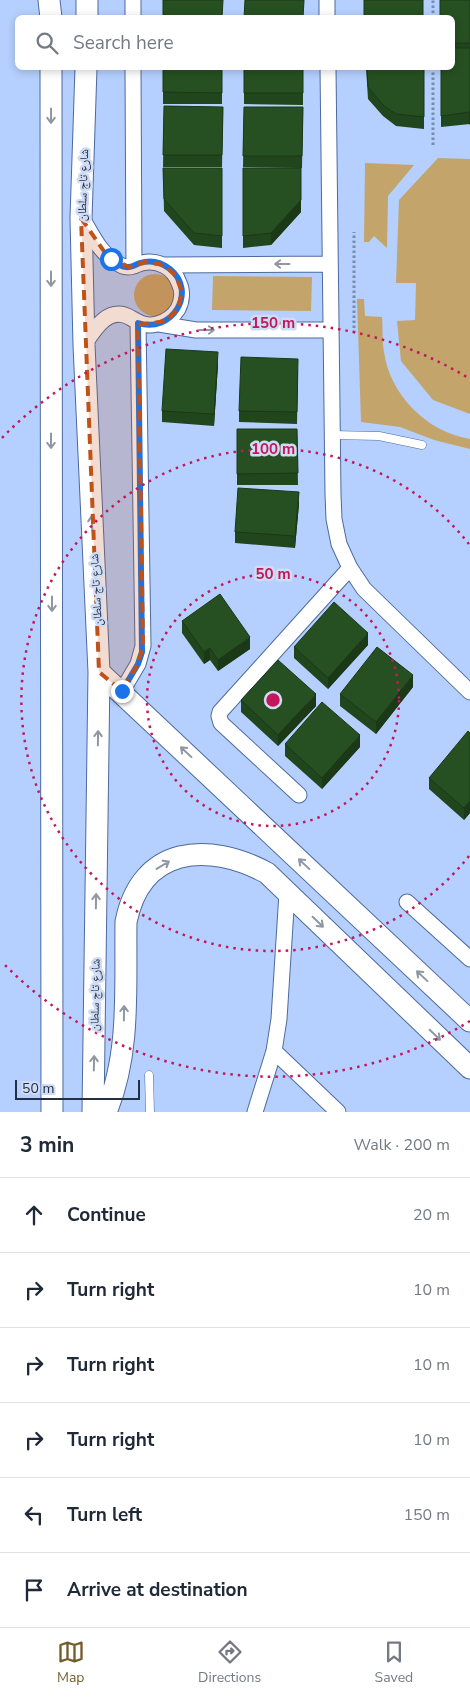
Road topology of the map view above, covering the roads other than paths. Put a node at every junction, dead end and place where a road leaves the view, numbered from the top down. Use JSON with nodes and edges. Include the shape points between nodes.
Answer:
{"nodes":[{"id":1,"x":50,"y":0,"type":"edge"},
{"id":2,"x":86,"y":0,"type":"edge"},
{"id":3,"x":133,"y":0,"type":"edge"},
{"id":4,"x":327,"y":0,"type":"edge"},
{"id":5,"x":51,"y":15,"type":"edge"},
{"id":6,"x":87,"y":15,"type":"edge"},
{"id":7,"x":133,"y":15,"type":"edge"},
{"id":8,"x":328,"y":15,"type":"edge"},
{"id":9,"x":51,"y":70,"type":"edge"},
{"id":10,"x":86,"y":70,"type":"edge"},
{"id":11,"x":133,"y":70,"type":"edge"},
{"id":12,"x":328,"y":70,"type":"edge"},
{"id":13,"x":81,"y":218,"type":"junction"},
{"id":14,"x":330,"y":264,"type":"junction"},
{"id":15,"x":164,"y":265,"type":"junction"},
{"id":16,"x":134,"y":266,"type":"junction"},
{"id":17,"x":138,"y":323,"type":"junction"},
{"id":18,"x":159,"y":324,"type":"junction"},
{"id":19,"x":331,"y":330,"type":"junction"},
{"id":20,"x":84,"y":345,"type":"junction"},
{"id":21,"x":332,"y":435,"type":"junction"},
{"id":22,"x":422,"y":445,"type":"dead end"},
{"id":23,"x":350,"y":568,"type":"junction"},
{"id":24,"x":99,"y":672,"type":"junction"},
{"id":25,"x":122,"y":691,"type":"junction"},
{"id":26,"x":470,"y":692,"type":"edge"},
{"id":27,"x":299,"y":795,"type":"dead end"},
{"id":28,"x":287,"y":893,"type":"junction"},
{"id":29,"x":407,"y":902,"type":"dead end"},
{"id":30,"x":470,"y":958,"type":"edge"},
{"id":31,"x":470,"y":1021,"type":"edge"},
{"id":32,"x":274,"y":1051,"type":"junction"},
{"id":33,"x":470,"y":1068,"type":"edge"},
{"id":34,"x":149,"y":1075,"type":"dead end"},
{"id":35,"x":52,"y":1112,"type":"edge"},
{"id":36,"x":93,"y":1112,"type":"edge"},
{"id":37,"x":106,"y":1112,"type":"edge"},
{"id":38,"x":150,"y":1112,"type":"edge"},
{"id":39,"x":255,"y":1112,"type":"edge"},
{"id":40,"x":338,"y":1112,"type":"edge"}],
"edges":[{"from":1,"to":5,"type":"main road"},
{"from":2,"to":6,"type":"main road"},
{"from":3,"to":7,"type":"street"},
{"from":4,"to":8,"type":"street"},
{"from":9,"to":35,"type":"main road","one_way":true},
{"from":10,"to":13,"type":"main road","name":"شارع تاج سلطان"},
{"from":11,"to":16,"type":"street"},
{"from":12,"to":14,"type":"street"},
{"from":13,"to":16,"type":"street","via":[[108,257],[122,266]]},
{"from":13,"to":20,"type":"main road","name":"شارع تاج سلطان"},
{"from":14,"to":15,"type":"street","one_way":true},
{"from":14,"to":19,"type":"street"},
{"from":15,"to":16,"type":"street","via":[[151,262]]},
{"from":15,"to":18,"type":"street","via":[[176,276],[182,292],[173,316]]},
{"from":17,"to":18,"type":"street"},
{"from":17,"to":20,"type":"street","via":[[126,316],[113,315],[101,321]]},
{"from":17,"to":25,"type":"street","via":[[142,652]]},
{"from":18,"to":19,"type":"street","one_way":true,"via":[[196,330]]},
{"from":19,"to":21,"type":"street"},
{"from":24,"to":20,"type":"main road","name":"شارع تاج سلطان","one_way":true},
{"from":21,"to":22,"type":"lane","via":[[379,436]]},
{"from":21,"to":23,"type":"street","via":[[334,519]]},
{"from":23,"to":26,"type":"street","via":[[364,589]]},
{"from":23,"to":27,"type":"street","via":[[219,716],[221,723]]},
{"from":24,"to":25,"type":"main road"},
{"from":36,"to":24,"type":"main road","name":"شارع تاج سلطان","one_way":true},
{"from":31,"to":25,"type":"main road","one_way":true},
{"from":28,"to":32,"type":"street","via":[[281,1004]]},
{"from":28,"to":33,"type":"main road","one_way":true},
{"from":37,"to":28,"type":"main road","one_way":true,"via":[[124,1042],[126,922],[134,894],[142,882],[152,872],[177,858],[210,854],[230,857],[267,873]]},
{"from":29,"to":30,"type":"street"},
{"from":32,"to":39,"type":"street"},
{"from":32,"to":40,"type":"street"},
{"from":34,"to":38,"type":"lane"}]}
